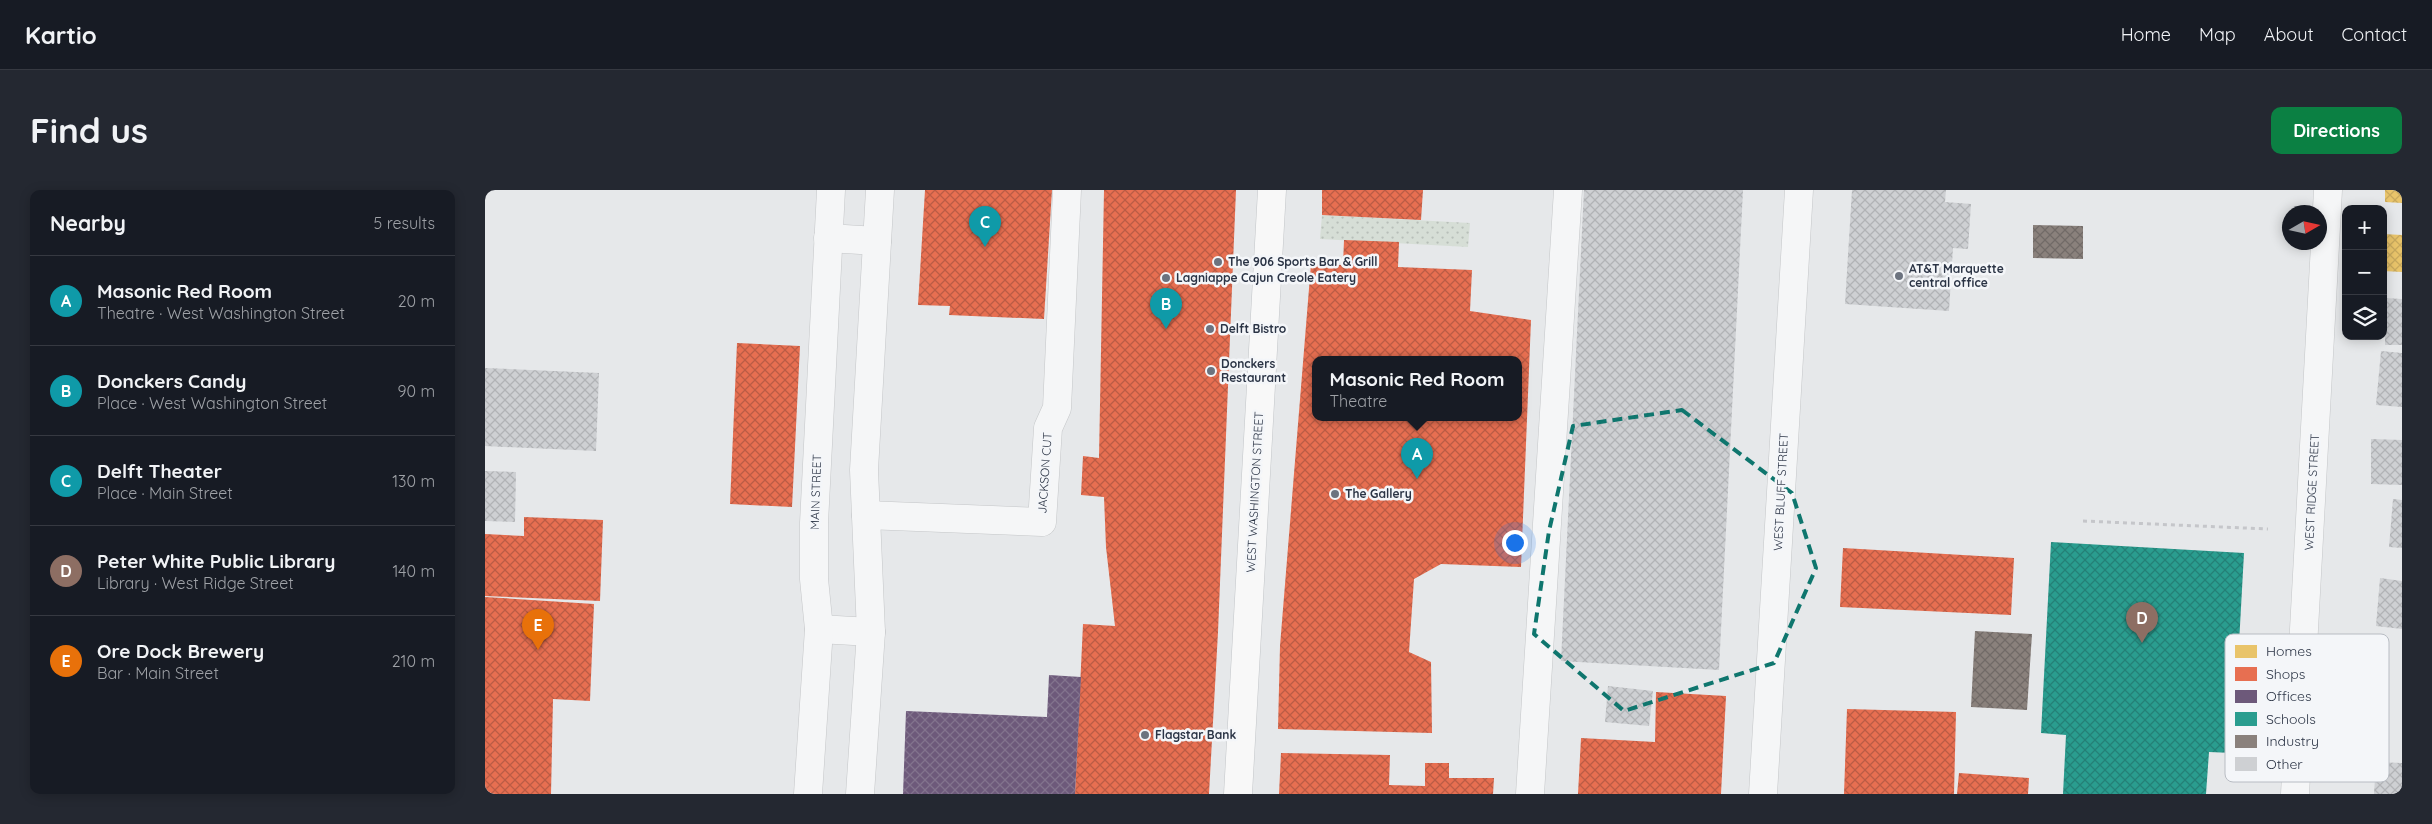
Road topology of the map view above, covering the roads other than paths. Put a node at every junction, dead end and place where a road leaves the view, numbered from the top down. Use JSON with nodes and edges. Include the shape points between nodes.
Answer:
{"nodes":[{"id":1,"x":831,"y":190,"type":"edge"},
{"id":2,"x":880,"y":190,"type":"edge"},
{"id":3,"x":1067,"y":190,"type":"edge"},
{"id":4,"x":1272,"y":190,"type":"edge"},
{"id":5,"x":1568,"y":190,"type":"edge"},
{"id":6,"x":1799,"y":190,"type":"edge"},
{"id":7,"x":2328,"y":190,"type":"edge"},
{"id":8,"x":828,"y":238,"type":"junction"},
{"id":9,"x":877,"y":241,"type":"junction"},
{"id":10,"x":866,"y":515,"type":"junction"},
{"id":11,"x":819,"y":629,"type":"junction"},
{"id":12,"x":871,"y":632,"type":"junction"},
{"id":13,"x":2304,"y":634,"type":"edge"},
{"id":14,"x":808,"y":794,"type":"edge"},
{"id":15,"x":860,"y":794,"type":"edge"},
{"id":16,"x":1239,"y":794,"type":"edge"},
{"id":17,"x":1530,"y":794,"type":"edge"},
{"id":18,"x":1763,"y":794,"type":"edge"}],
"edges":[{"from":1,"to":8,"type":"street","name":"MAIN STREET"},
{"from":2,"to":9,"type":"street"},
{"from":3,"to":10,"type":"street","name":"JACKSON CUT","via":[[1057,408],[1048,428],[1042,522]]},
{"from":4,"to":16,"type":"main road","name":"WEST WASHINGTON STREET"},
{"from":5,"to":17,"type":"street"},
{"from":6,"to":18,"type":"street","name":"WEST BLUFF STREET"},
{"from":7,"to":13,"type":"street","name":"WEST RIDGE STREET"},
{"from":8,"to":9,"type":"street"},
{"from":8,"to":11,"type":"street","name":"MAIN STREET","via":[[813,523]]},
{"from":9,"to":10,"type":"street","via":[[864,470]]},
{"from":10,"to":12,"type":"street"},
{"from":11,"to":12,"type":"street"},
{"from":11,"to":14,"type":"street","name":"MAIN STREET"},
{"from":12,"to":15,"type":"street"}]}
